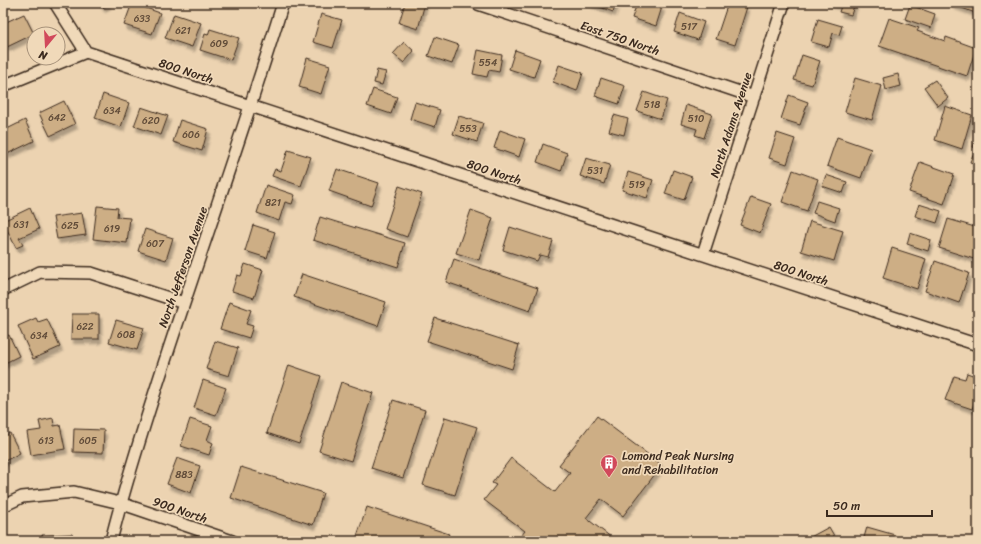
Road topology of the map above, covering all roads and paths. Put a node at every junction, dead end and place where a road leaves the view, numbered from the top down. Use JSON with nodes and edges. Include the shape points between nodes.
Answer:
{"nodes":[{"id":1,"x":55,"y":3,"type":"edge"},
{"id":2,"x":283,"y":3,"type":"edge"},
{"id":3,"x":784,"y":3,"type":"edge"},
{"id":4,"x":478,"y":4,"type":"edge"},
{"id":5,"x":86,"y":52,"type":"junction"},
{"id":6,"x":3,"y":86,"type":"edge"},
{"id":7,"x":754,"y":97,"type":"junction"},
{"id":8,"x":251,"y":106,"type":"junction"},
{"id":9,"x":703,"y":254,"type":"junction"},
{"id":10,"x":3,"y":290,"type":"edge"},
{"id":11,"x":184,"y":303,"type":"junction"},
{"id":12,"x":978,"y":345,"type":"edge"},
{"id":13,"x":120,"y":503,"type":"junction"},
{"id":14,"x":3,"y":506,"type":"edge"},
{"id":15,"x":111,"y":541,"type":"edge"},
{"id":16,"x":232,"y":541,"type":"edge"}],
"edges":[{"from":1,"to":5,"type":"street"},
{"from":2,"to":8,"type":"street","name":"North Jefferson Avenue"},
{"from":3,"to":7,"type":"street","name":"North Adams Avenue"},
{"from":4,"to":7,"type":"street","name":"East 750 North"},
{"from":5,"to":6,"type":"street"},
{"from":5,"to":8,"type":"street","name":"800 North"},
{"from":7,"to":9,"type":"street","name":"North Adams Avenue"},
{"from":8,"to":9,"type":"street","name":"800 North"},
{"from":8,"to":11,"type":"street","name":"North Jefferson Avenue"},
{"from":9,"to":12,"type":"street","name":"800 North"},
{"from":10,"to":11,"type":"street","via":[[40,272],[91,272]]},
{"from":11,"to":13,"type":"street","name":"North Jefferson Avenue"},
{"from":13,"to":14,"type":"street","name":"900 North","via":[[74,492],[22,497]]},
{"from":13,"to":15,"type":"street","name":"North Jefferson Avenue"},
{"from":13,"to":16,"type":"street","name":"900 North"}]}
